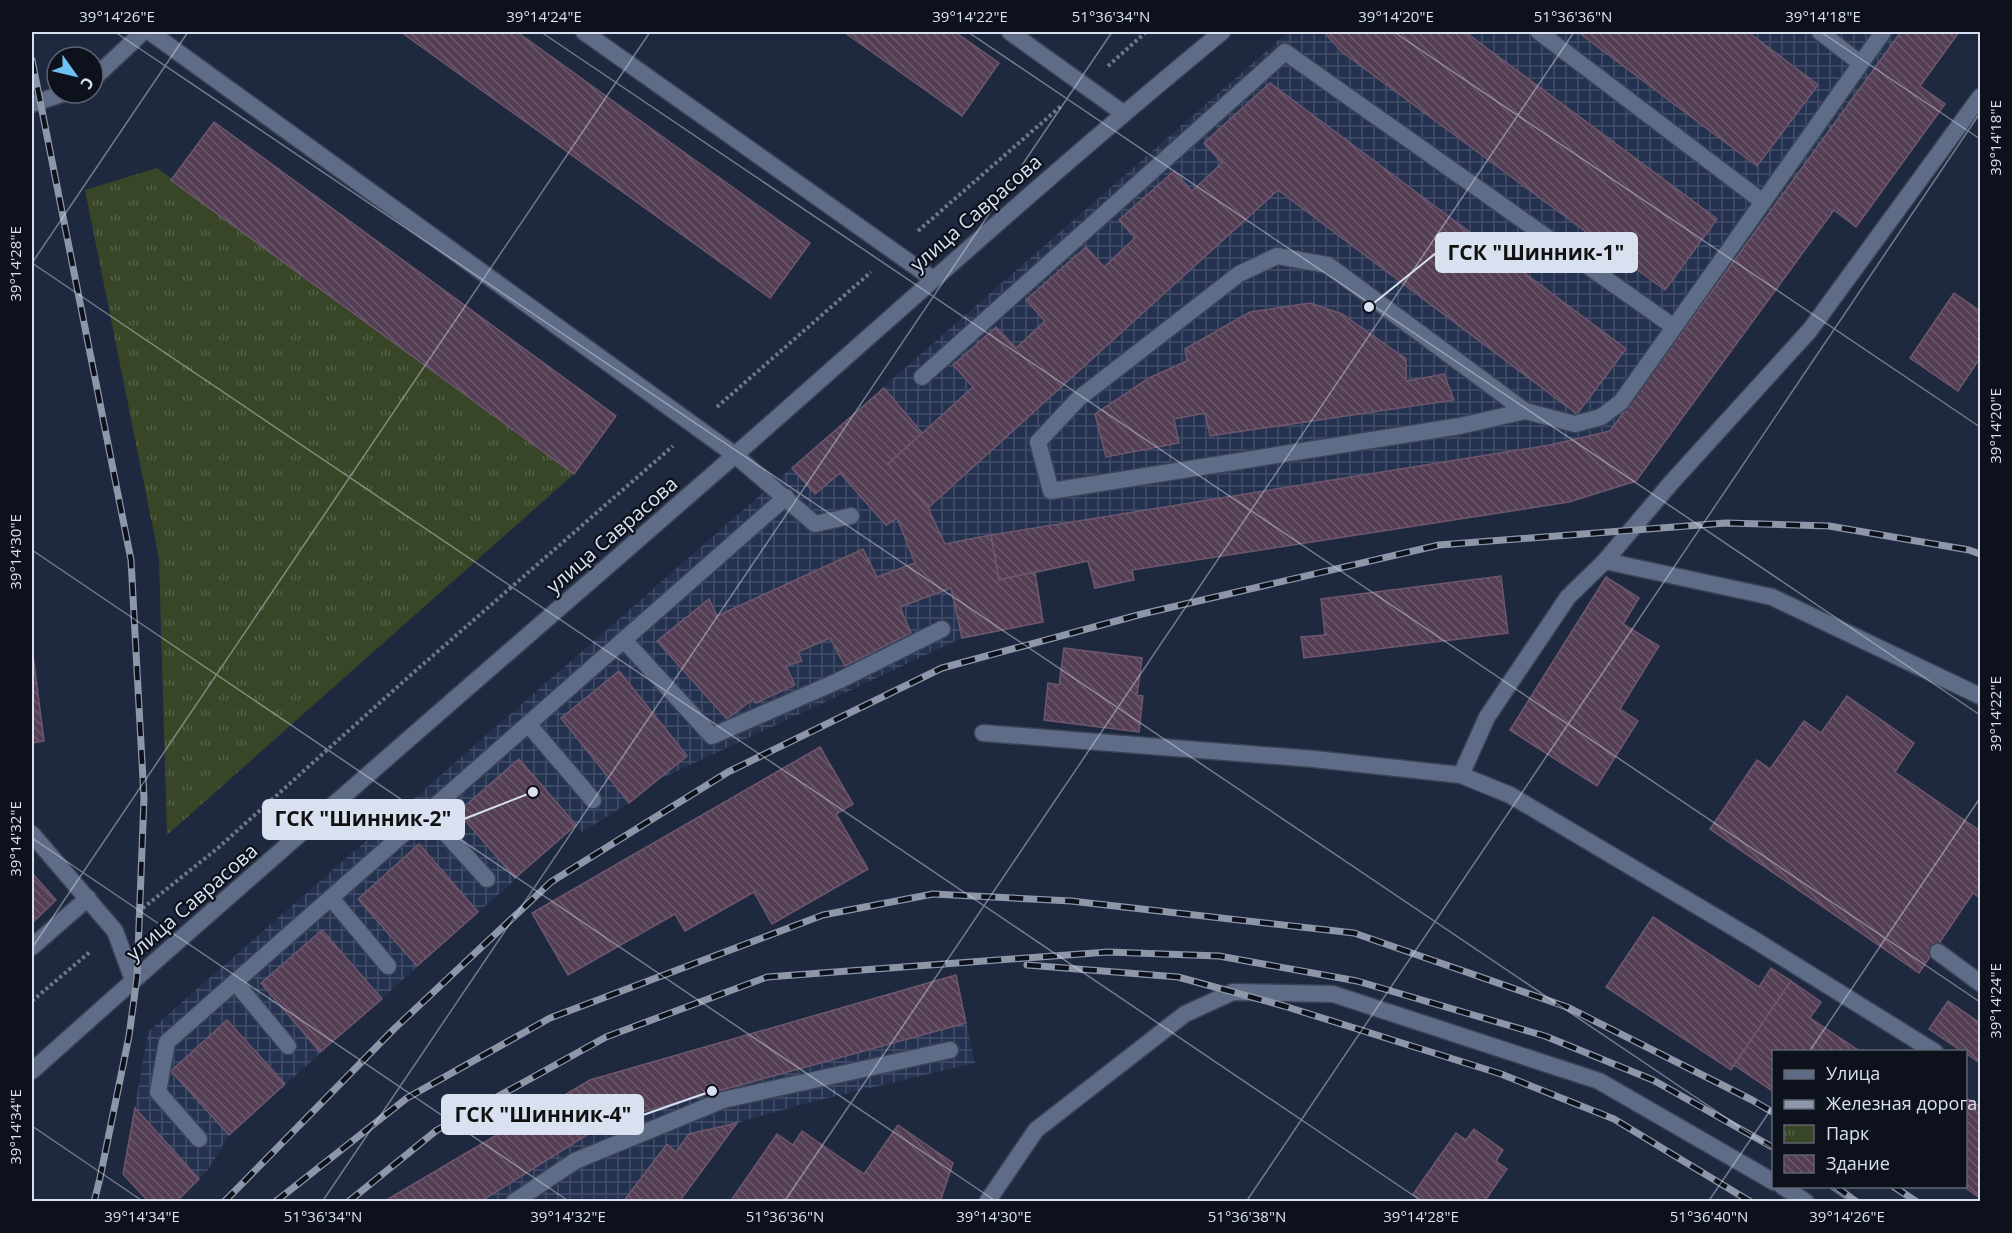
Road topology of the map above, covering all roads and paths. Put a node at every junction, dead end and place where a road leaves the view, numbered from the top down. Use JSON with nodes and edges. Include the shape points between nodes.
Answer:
{"nodes":[{"id":1,"x":143,"y":32,"type":"edge"},
{"id":2,"x":150,"y":32,"type":"edge"},
{"id":3,"x":584,"y":32,"type":"edge"},
{"id":4,"x":1011,"y":32,"type":"edge"},
{"id":5,"x":1146,"y":32,"type":"edge"},
{"id":6,"x":1222,"y":32,"type":"edge"},
{"id":7,"x":1539,"y":32,"type":"edge"},
{"id":8,"x":1820,"y":32,"type":"edge"},
{"id":9,"x":1883,"y":32,"type":"edge"},
{"id":10,"x":1860,"y":63,"type":"junction"},
{"id":11,"x":105,"y":68,"type":"edge"},
{"id":12,"x":1085,"y":86,"type":"junction"},
{"id":13,"x":1980,"y":97,"type":"edge"},
{"id":14,"x":1122,"y":113,"type":"junction"},
{"id":15,"x":1763,"y":202,"type":"junction"},
{"id":16,"x":895,"y":251,"type":"junction"},
{"id":17,"x":933,"y":279,"type":"junction"},
{"id":18,"x":1674,"y":327,"type":"junction"},
{"id":19,"x":922,"y":376,"type":"dead end"},
{"id":20,"x":1525,"y":411,"type":"junction"},
{"id":21,"x":695,"y":427,"type":"junction"},
{"id":22,"x":735,"y":455,"type":"junction"},
{"id":23,"x":786,"y":497,"type":"junction"},
{"id":24,"x":851,"y":516,"type":"dead end"},
{"id":25,"x":1605,"y":561,"type":"junction"},
{"id":26,"x":942,"y":629,"type":"dead end"},
{"id":27,"x":624,"y":640,"type":"junction"},
{"id":28,"x":1980,"y":696,"type":"edge"},
{"id":29,"x":528,"y":724,"type":"junction"},
{"id":30,"x":983,"y":733,"type":"dead end"},
{"id":31,"x":1461,"y":775,"type":"junction"},
{"id":32,"x":593,"y":800,"type":"dead end"},
{"id":33,"x":427,"y":813,"type":"junction"},
{"id":34,"x":32,"y":834,"type":"edge"},
{"id":35,"x":487,"y":879,"type":"dead end"},
{"id":36,"x":88,"y":898,"type":"junction"},
{"id":37,"x":331,"y":898,"type":"junction"},
{"id":38,"x":115,"y":931,"type":"junction"},
{"id":39,"x":32,"y":947,"type":"edge"},
{"id":40,"x":1938,"y":952,"type":"dead end"},
{"id":41,"x":388,"y":966,"type":"dead end"},
{"id":42,"x":133,"y":980,"type":"junction"},
{"id":43,"x":235,"y":982,"type":"junction"},
{"id":44,"x":1980,"y":983,"type":"edge"},
{"id":45,"x":32,"y":1001,"type":"edge"},
{"id":46,"x":288,"y":1046,"type":"dead end"},
{"id":47,"x":950,"y":1050,"type":"dead end"},
{"id":48,"x":1932,"y":1050,"type":"edge"},
{"id":49,"x":32,"y":1071,"type":"edge"},
{"id":50,"x":199,"y":1139,"type":"dead end"},
{"id":51,"x":1772,"y":1181,"type":"edge"},
{"id":52,"x":1785,"y":1188,"type":"edge"},
{"id":53,"x":514,"y":1202,"type":"edge"},
{"id":54,"x":987,"y":1202,"type":"edge"},
{"id":55,"x":1806,"y":1202,"type":"edge"}],
"edges":[{"from":1,"to":11,"type":"street"},
{"from":2,"to":21,"type":"street"},
{"from":3,"to":16,"type":"street"},
{"from":4,"to":12,"type":"street"},
{"from":5,"to":12,"type":"path"},
{"from":6,"to":14,"type":"street","name":"улица Саврасова"},
{"from":7,"to":15,"type":"street"},
{"from":8,"to":10,"type":"street"},
{"from":9,"to":10,"type":"street"},
{"from":10,"to":15,"type":"street"},
{"from":12,"to":14,"type":"street"},
{"from":12,"to":16,"type":"path"},
{"from":13,"to":25,"type":"street","via":[[1810,330]]},
{"from":14,"to":17,"type":"street","name":"улица Саврасова"},
{"from":15,"to":18,"type":"street"},
{"from":16,"to":17,"type":"street"},
{"from":16,"to":21,"type":"path"},
{"from":17,"to":22,"type":"street","name":"улица Саврасова"},
{"from":18,"to":19,"type":"street","via":[[1285,52]]},
{"from":18,"to":20,"type":"street","via":[[1621,402],[1601,417],[1575,424]]},
{"from":20,"to":20,"type":"street","via":[[1328,265],[1277,256],[1239,274],[1078,399],[1038,442],[1051,491],[1460,426]]},
{"from":21,"to":22,"type":"street"},
{"from":21,"to":38,"type":"path","via":[[218,848]]},
{"from":22,"to":23,"type":"street"},
{"from":22,"to":42,"type":"street","name":"улица Саврасова"},
{"from":23,"to":24,"type":"street","via":[[815,524]]},
{"from":23,"to":27,"type":"street"},
{"from":25,"to":28,"type":"street","via":[[1772,597]]},
{"from":25,"to":31,"type":"street","via":[[1568,597],[1493,708]]},
{"from":26,"to":27,"type":"street","via":[[838,681],[712,736]]},
{"from":27,"to":29,"type":"street"},
{"from":29,"to":32,"type":"street"},
{"from":29,"to":33,"type":"street"},
{"from":30,"to":31,"type":"street","via":[[1314,759]]},
{"from":31,"to":48,"type":"street","via":[[1510,795]]},
{"from":33,"to":35,"type":"street"},
{"from":33,"to":37,"type":"street"},
{"from":34,"to":36,"type":"street"},
{"from":36,"to":38,"type":"street"},
{"from":36,"to":39,"type":"street"},
{"from":37,"to":41,"type":"street"},
{"from":37,"to":43,"type":"street"},
{"from":38,"to":42,"type":"street"},
{"from":38,"to":45,"type":"path"},
{"from":40,"to":44,"type":"street"},
{"from":42,"to":49,"type":"street","name":"улица Саврасова"},
{"from":43,"to":46,"type":"street"},
{"from":43,"to":50,"type":"street","via":[[166,1042],[158,1092]]},
{"from":47,"to":53,"type":"street","via":[[723,1100],[575,1161]]},
{"from":51,"to":54,"type":"street","via":[[1599,1081],[1333,994],[1233,992],[1185,1014],[1036,1130]]},
{"from":52,"to":55,"type":"street"}]}
